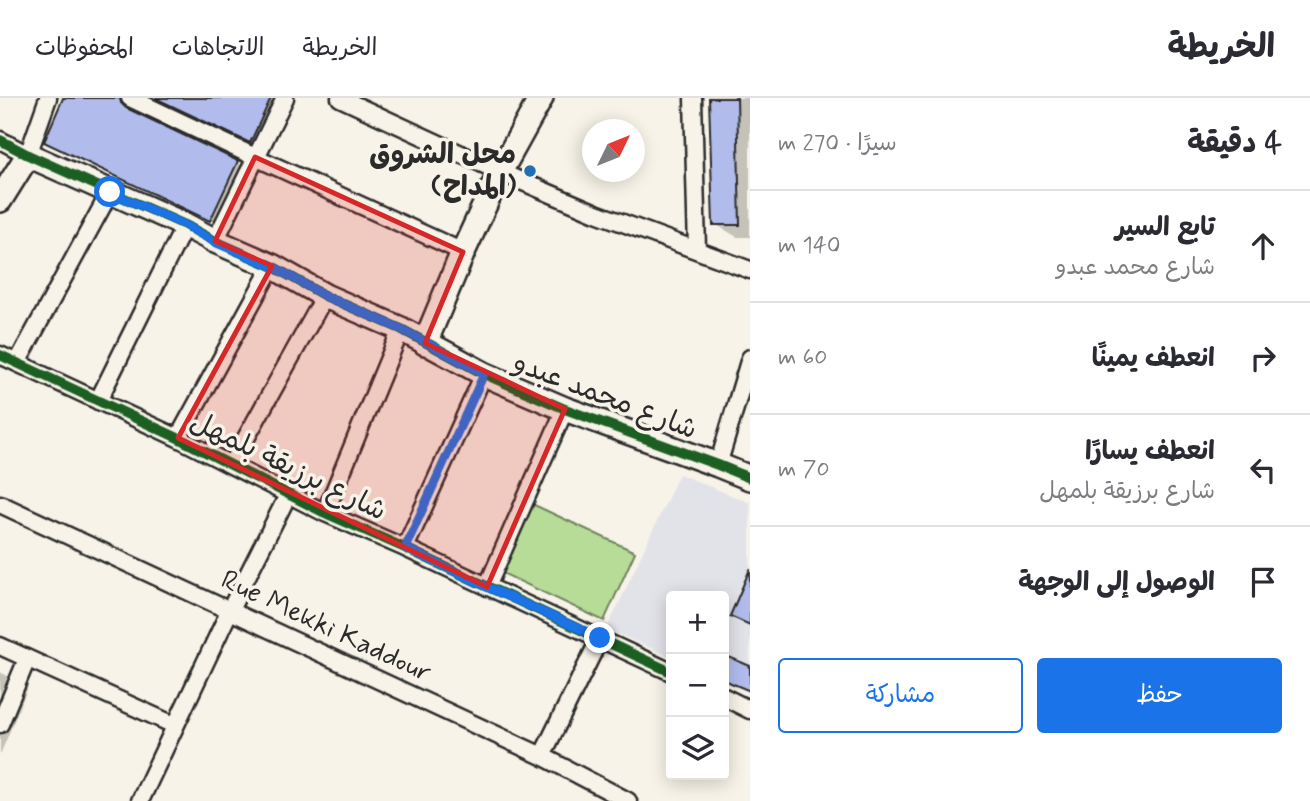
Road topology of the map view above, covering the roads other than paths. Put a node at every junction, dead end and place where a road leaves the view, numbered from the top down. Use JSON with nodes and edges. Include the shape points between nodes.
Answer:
{"nodes":[{"id":1,"x":48,"y":98,"type":"edge"},
{"id":2,"x":130,"y":98,"type":"edge"},
{"id":3,"x":285,"y":98,"type":"edge"},
{"id":4,"x":340,"y":98,"type":"edge"},
{"id":5,"x":541,"y":98,"type":"edge"},
{"id":6,"x":693,"y":98,"type":"edge"},
{"id":7,"x":0,"y":140,"type":"edge"},
{"id":8,"x":27,"y":155,"type":"junction"},
{"id":9,"x":256,"y":158,"type":"junction"},
{"id":10,"x":500,"y":172,"type":"junction"},
{"id":11,"x":110,"y":192,"type":"junction"},
{"id":12,"x":0,"y":200,"type":"edge"},
{"id":13,"x":185,"y":225,"type":"junction"},
{"id":14,"x":215,"y":242,"type":"junction"},
{"id":15,"x":697,"y":250,"type":"junction"},
{"id":16,"x":463,"y":251,"type":"junction"},
{"id":17,"x":272,"y":266,"type":"junction"},
{"id":18,"x":750,"y":270,"type":"edge"},
{"id":19,"x":325,"y":296,"type":"junction"},
{"id":20,"x":401,"y":329,"type":"junction"},
{"id":21,"x":425,"y":343,"type":"junction"},
{"id":22,"x":0,"y":355,"type":"edge"},
{"id":23,"x":750,"y":358,"type":"edge"},
{"id":24,"x":18,"y":363,"type":"junction"},
{"id":25,"x":484,"y":374,"type":"junction"},
{"id":26,"x":98,"y":401,"type":"junction"},
{"id":27,"x":565,"y":409,"type":"junction"},
{"id":28,"x":178,"y":438,"type":"junction"},
{"id":29,"x":231,"y":465,"type":"junction"},
{"id":30,"x":719,"y":465,"type":"junction"},
{"id":31,"x":750,"y":478,"type":"edge"},
{"id":32,"x":288,"y":495,"type":"junction"},
{"id":33,"x":0,"y":505,"type":"edge"},
{"id":34,"x":325,"y":513,"type":"junction"},
{"id":35,"x":405,"y":548,"type":"junction"},
{"id":36,"x":487,"y":587,"type":"junction"},
{"id":37,"x":229,"y":612,"type":"junction"},
{"id":38,"x":600,"y":638,"type":"junction"},
{"id":39,"x":0,"y":646,"type":"edge"},
{"id":40,"x":27,"y":659,"type":"junction"},
{"id":41,"x":666,"y":670,"type":"edge"},
{"id":42,"x":729,"y":700,"type":"edge"},
{"id":43,"x":750,"y":710,"type":"edge"},
{"id":44,"x":0,"y":724,"type":"edge"},
{"id":45,"x":174,"y":725,"type":"junction"},
{"id":46,"x":542,"y":756,"type":"junction"},
{"id":47,"x":140,"y":801,"type":"edge"},
{"id":48,"x":599,"y":801,"type":"edge"},
{"id":49,"x":608,"y":801,"type":"edge"},
{"id":50,"x":628,"y":801,"type":"edge"}],
"edges":[{"from":1,"to":8,"type":"street"},
{"from":2,"to":9,"type":"street"},
{"from":3,"to":9,"type":"street"},
{"from":4,"to":10,"type":"street"},
{"from":5,"to":10,"type":"street"},
{"from":6,"to":15,"type":"street"},
{"from":7,"to":8,"type":"street"},
{"from":8,"to":11,"type":"street","name":"شارع محمد عبدو"},
{"from":8,"to":12,"type":"street"},
{"from":9,"to":14,"type":"street"},
{"from":9,"to":16,"type":"street"},
{"from":10,"to":15,"type":"street","via":[[596,214]]},
{"from":10,"to":16,"type":"street"},
{"from":11,"to":13,"type":"street","name":"شارع محمد عبدو"},
{"from":11,"to":24,"type":"street"},
{"from":13,"to":14,"type":"street","name":"شارع محمد عبدو"},
{"from":13,"to":26,"type":"street"},
{"from":14,"to":17,"type":"street","name":"شارع محمد عبدو"},
{"from":15,"to":18,"type":"street"},
{"from":16,"to":21,"type":"street"},
{"from":17,"to":19,"type":"street","name":"شارع محمد عبدو"},
{"from":17,"to":28,"type":"street"},
{"from":19,"to":20,"type":"street","name":"شارع محمد عبدو"},
{"from":19,"to":29,"type":"street"},
{"from":20,"to":21,"type":"street","name":"شارع محمد عبدو"},
{"from":20,"to":34,"type":"street"},
{"from":21,"to":25,"type":"street","name":"شارع محمد عبدو"},
{"from":22,"to":24,"type":"street","name":"شارع برزيقة بلمهل"},
{"from":23,"to":30,"type":"street"},
{"from":24,"to":26,"type":"street","name":"شارع برزيقة بلمهل"},
{"from":25,"to":27,"type":"street","name":"شارع محمد عبدو"},
{"from":25,"to":35,"type":"street"},
{"from":26,"to":28,"type":"street","name":"شارع برزيقة بلمهل"},
{"from":27,"to":30,"type":"street","name":"شارع محمد عبدو"},
{"from":27,"to":36,"type":"street"},
{"from":28,"to":29,"type":"street","name":"شارع برزيقة بلمهل"},
{"from":29,"to":32,"type":"street","name":"شارع برزيقة بلمهل"},
{"from":30,"to":31,"type":"street","name":"شارع محمد عبدو"},
{"from":32,"to":34,"type":"street","name":"شارع برزيقة بلمهل"},
{"from":32,"to":37,"type":"street"},
{"from":33,"to":37,"type":"street","name":"Rue Mekki Kaddour"},
{"from":34,"to":35,"type":"street","name":"شارع برزيقة بلمهل"},
{"from":35,"to":36,"type":"street","name":"شارع برزيقة بلمهل"},
{"from":36,"to":38,"type":"street","name":"شارع برزيقة بلمهل"},
{"from":37,"to":45,"type":"street"},
{"from":37,"to":46,"type":"street","name":"Rue Mekki Kaddour"},
{"from":38,"to":41,"type":"street","name":"شارع برزيقة بلمهل"},
{"from":38,"to":46,"type":"street"},
{"from":39,"to":40,"type":"street"},
{"from":40,"to":44,"type":"street"},
{"from":40,"to":45,"type":"street"},
{"from":42,"to":43,"type":"street"},
{"from":45,"to":47,"type":"street"},
{"from":46,"to":50,"type":"street","name":"Rue Mekki Kaddour"},
{"from":48,"to":49,"type":"street"}]}
